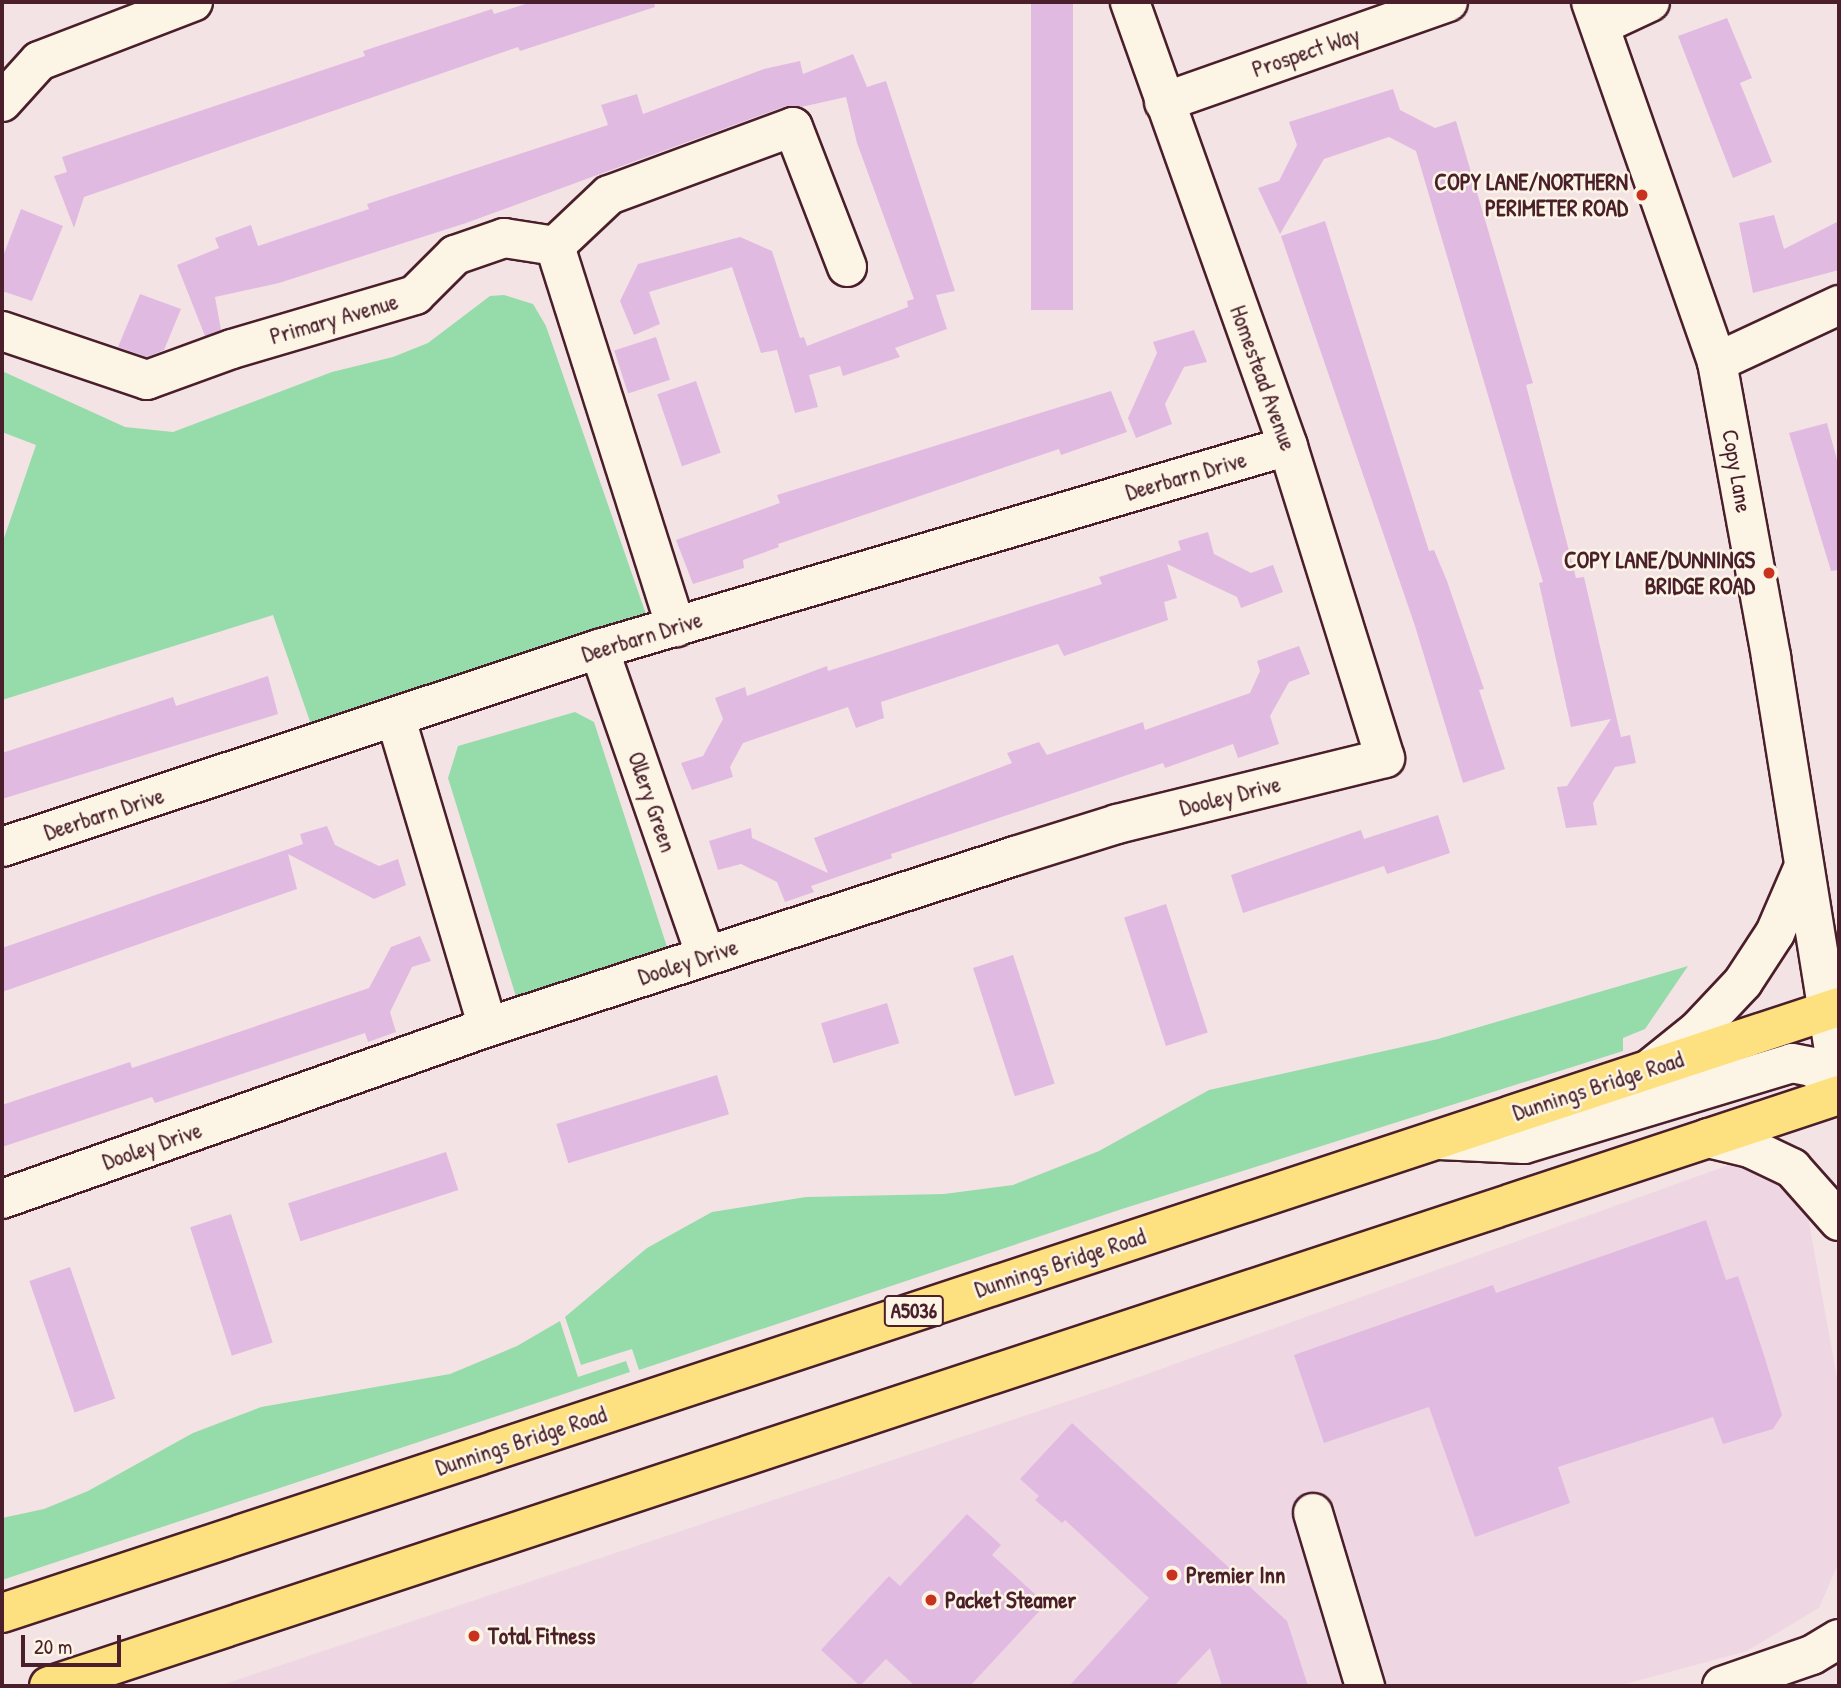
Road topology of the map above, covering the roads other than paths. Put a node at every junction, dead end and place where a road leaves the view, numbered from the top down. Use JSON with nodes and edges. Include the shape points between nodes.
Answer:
{"nodes":[{"id":1,"x":193,"y":2,"type":"edge"},
{"id":2,"x":1130,"y":2,"type":"edge"},
{"id":3,"x":1448,"y":2,"type":"edge"},
{"id":4,"x":1650,"y":2,"type":"edge"},
{"id":5,"x":1596,"y":13,"type":"edge"},
{"id":6,"x":2,"y":102,"type":"edge"},
{"id":7,"x":1164,"y":102,"type":"junction"},
{"id":8,"x":555,"y":246,"type":"junction"},
{"id":9,"x":847,"y":267,"type":"dead end"},
{"id":10,"x":1839,"y":306,"type":"edge"},
{"id":11,"x":2,"y":331,"type":"edge"},
{"id":12,"x":1717,"y":362,"type":"junction"},
{"id":13,"x":1288,"y":446,"type":"junction"},
{"id":14,"x":676,"y":627,"type":"junction"},
{"id":15,"x":599,"y":649,"type":"junction"},
{"id":16,"x":396,"y":719,"type":"junction"},
{"id":17,"x":1385,"y":758,"type":"joint"},
{"id":18,"x":2,"y":847,"type":"edge"},
{"id":19,"x":1803,"y":859,"type":"junction"},
{"id":20,"x":1839,"y":905,"type":"edge"},
{"id":21,"x":706,"y":956,"type":"junction"},
{"id":22,"x":1835,"y":1014,"type":"edge"},
{"id":23,"x":488,"y":1027,"type":"junction"},
{"id":24,"x":1647,"y":1070,"type":"junction"},
{"id":25,"x":1839,"y":1080,"type":"edge"},
{"id":26,"x":1839,"y":1093,"type":"edge"},
{"id":27,"x":1708,"y":1138,"type":"junction"},
{"id":28,"x":1433,"y":1140,"type":"junction"},
{"id":29,"x":2,"y":1199,"type":"edge"},
{"id":30,"x":1839,"y":1221,"type":"edge"},
{"id":31,"x":1313,"y":1513,"type":"dead end"},
{"id":32,"x":2,"y":1613,"type":"edge"},
{"id":33,"x":1839,"y":1639,"type":"edge"},
{"id":34,"x":49,"y":1686,"type":"edge"},
{"id":35,"x":1365,"y":1686,"type":"edge"},
{"id":36,"x":1722,"y":1686,"type":"edge"}],
"edges":[{"from":1,"to":6,"type":"street","via":[[39,61]]},
{"from":2,"to":7,"type":"street","name":"Homestead Avenue"},
{"from":3,"to":7,"type":"street","name":"Prospect Way"},
{"from":4,"to":5,"type":"street"},
{"from":5,"to":12,"type":"street","name":"Copy Lane"},
{"from":7,"to":13,"type":"street","name":"Homestead Avenue"},
{"from":8,"to":9,"type":"street","via":[[609,195],[793,127]]},
{"from":8,"to":11,"type":"street","name":"Primary Avenue","via":[[504,238],[455,255],[415,295],[232,349],[147,380]]},
{"from":8,"to":14,"type":"street"},
{"from":10,"to":12,"type":"street"},
{"from":12,"to":19,"type":"street","name":"Copy Lane"},
{"from":13,"to":14,"type":"street","name":"Deerbarn Drive"},
{"from":13,"to":17,"type":"street","name":"Homestead Avenue"},
{"from":14,"to":15,"type":"street","name":"Deerbarn Drive"},
{"from":15,"to":16,"type":"street","name":"Deerbarn Drive"},
{"from":15,"to":21,"type":"street","name":"Ollery Green"},
{"from":16,"to":18,"type":"street","name":"Deerbarn Drive"},
{"from":16,"to":23,"type":"street"},
{"from":17,"to":21,"type":"street","name":"Dooley Drive","via":[[1116,824]]},
{"from":19,"to":20,"type":"street"},
{"from":19,"to":22,"type":"street","name":"Copy Lane"},
{"from":19,"to":24,"type":"street","via":[[1776,933],[1743,982],[1698,1030]]},
{"from":21,"to":23,"type":"street","name":"Dooley Drive"},
{"from":22,"to":24,"type":"highway","name":"Dunnings Bridge Road","number":"A5036"},
{"from":22,"to":25,"type":"street","name":"Copy Lane"},
{"from":23,"to":29,"type":"street","name":"Dooley Drive"},
{"from":24,"to":28,"type":"highway","name":"Dunnings Bridge Road","number":"A5036"},
{"from":26,"to":27,"type":"highway"},
{"from":26,"to":28,"type":"street","via":[[1825,1074],[1792,1063],[1524,1144]]},
{"from":27,"to":30,"type":"street","via":[[1750,1148],[1792,1168]]},
{"from":27,"to":34,"type":"highway"},
{"from":28,"to":32,"type":"highway","name":"Dunnings Bridge Road","number":"A5036"},
{"from":31,"to":35,"type":"street"},
{"from":33,"to":36,"type":"street","via":[[1812,1655]]}]}
